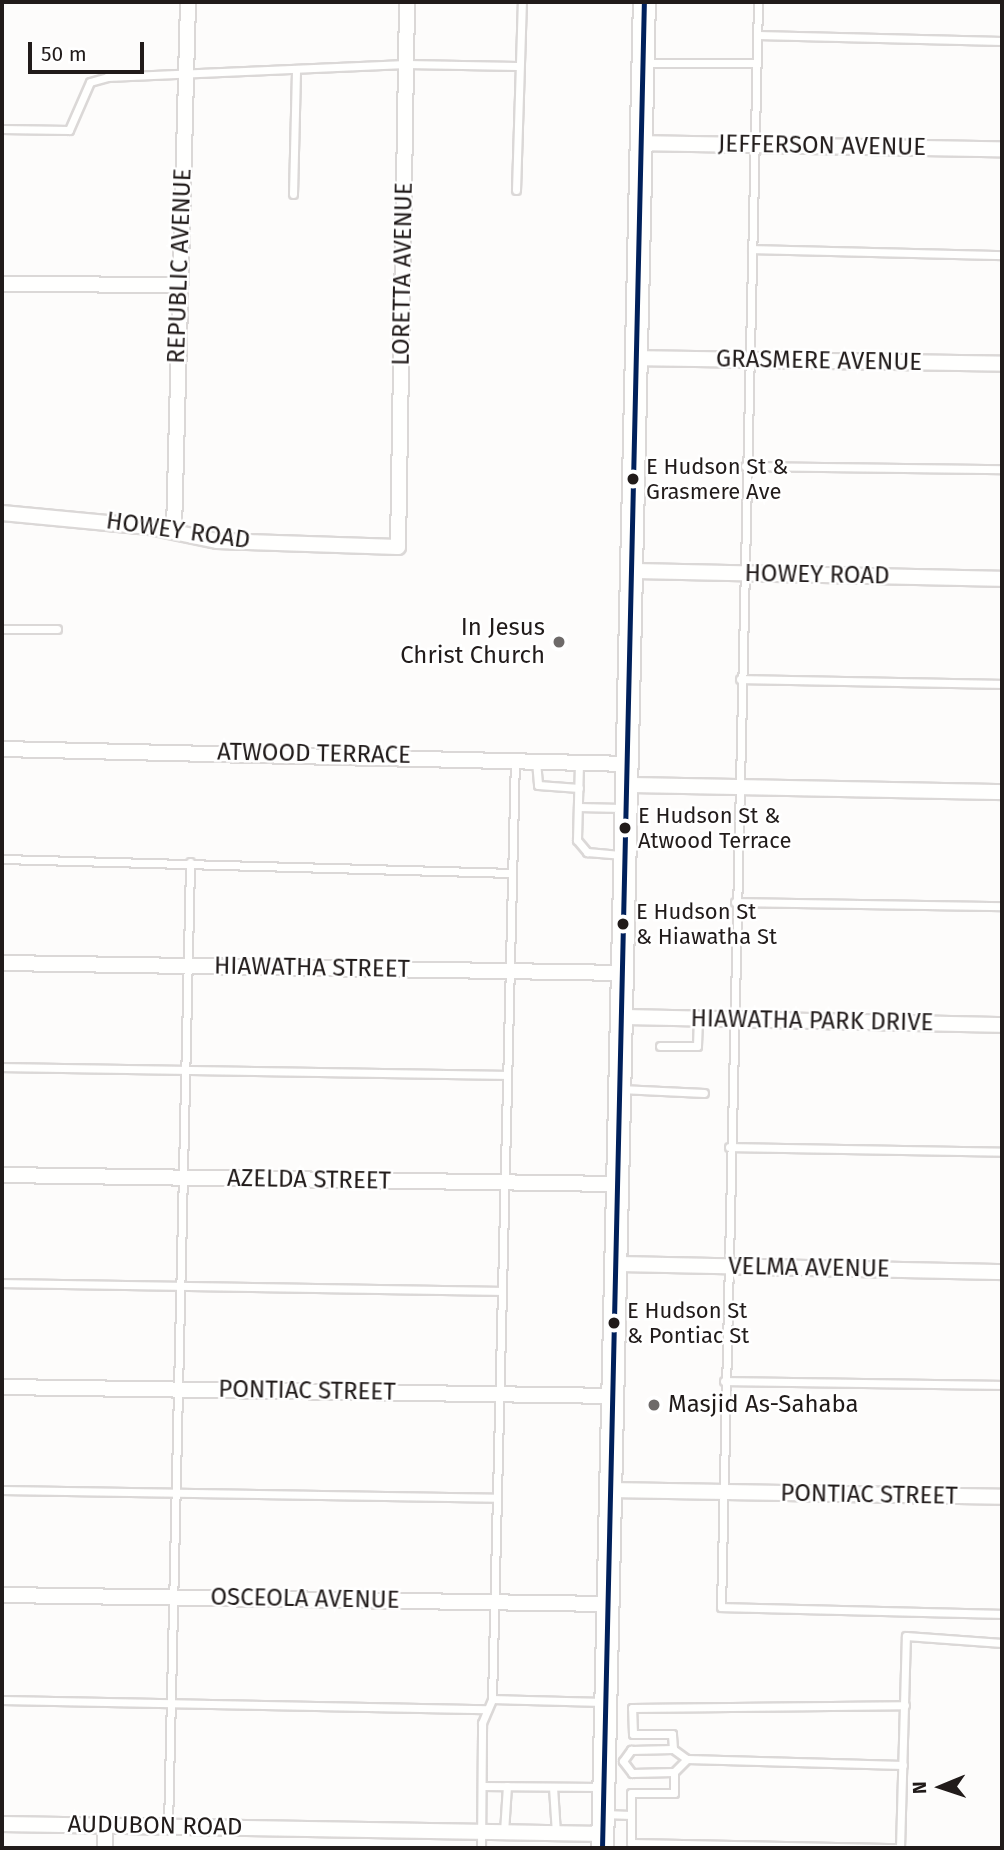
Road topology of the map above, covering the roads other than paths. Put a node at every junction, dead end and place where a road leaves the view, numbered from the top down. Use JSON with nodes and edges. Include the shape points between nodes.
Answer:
{"nodes":[{"id":1,"x":188,"y":2,"type":"edge"},
{"id":2,"x":407,"y":2,"type":"edge"},
{"id":3,"x":522,"y":2,"type":"edge"},
{"id":4,"x":644,"y":2,"type":"edge"},
{"id":5,"x":758,"y":2,"type":"edge"},
{"id":6,"x":757,"y":35,"type":"junction"},
{"id":7,"x":1002,"y":41,"type":"edge"},
{"id":8,"x":643,"y":63,"type":"junction"},
{"id":9,"x":757,"y":63,"type":"junction"},
{"id":10,"x":406,"y":64,"type":"junction"},
{"id":11,"x":517,"y":66,"type":"junction"},
{"id":12,"x":296,"y":71,"type":"junction"},
{"id":13,"x":186,"y":75,"type":"junction"},
{"id":14,"x":2,"y":129,"type":"edge"},
{"id":15,"x":641,"y":143,"type":"junction"},
{"id":16,"x":755,"y":145,"type":"junction"},
{"id":17,"x":1002,"y":149,"type":"edge"},
{"id":18,"x":516,"y":190,"type":"dead end"},
{"id":19,"x":293,"y":194,"type":"dead end"},
{"id":20,"x":751,"y":248,"type":"junction"},
{"id":21,"x":1002,"y":255,"type":"edge"},
{"id":22,"x":2,"y":284,"type":"edge"},
{"id":23,"x":179,"y":285,"type":"junction"},
{"id":24,"x":636,"y":358,"type":"junction"},
{"id":25,"x":748,"y":359,"type":"junction"},
{"id":26,"x":1002,"y":364,"type":"edge"},
{"id":27,"x":745,"y":466,"type":"junction"},
{"id":28,"x":1002,"y":469,"type":"edge"},
{"id":29,"x":2,"y":513,"type":"edge"},
{"id":30,"x":174,"y":530,"type":"junction"},
{"id":31,"x":398,"y":547,"type":"joint"},
{"id":32,"x":631,"y":571,"type":"junction"},
{"id":33,"x":742,"y":573,"type":"junction"},
{"id":34,"x":1002,"y":579,"type":"edge"},
{"id":35,"x":2,"y":629,"type":"edge"},
{"id":36,"x":57,"y":629,"type":"dead end"},
{"id":37,"x":740,"y":679,"type":"junction"},
{"id":38,"x":1002,"y":684,"type":"edge"},
{"id":39,"x":2,"y":749,"type":"edge"},
{"id":40,"x":514,"y":760,"type":"junction"},
{"id":41,"x":536,"y":761,"type":"junction"},
{"id":42,"x":579,"y":762,"type":"junction"},
{"id":43,"x":627,"y":775,"type":"junction"},
{"id":44,"x":737,"y":787,"type":"junction"},
{"id":45,"x":579,"y":788,"type":"junction"},
{"id":46,"x":1002,"y":792,"type":"edge"},
{"id":47,"x":578,"y":807,"type":"junction"},
{"id":48,"x":626,"y":808,"type":"junction"},
{"id":49,"x":625,"y":855,"type":"junction"},
{"id":50,"x":2,"y":859,"type":"edge"},
{"id":51,"x":190,"y":862,"type":"junction"},
{"id":52,"x":512,"y":873,"type":"junction"},
{"id":53,"x":735,"y":902,"type":"junction"},
{"id":54,"x":1002,"y":906,"type":"edge"},
{"id":55,"x":2,"y":963,"type":"edge"},
{"id":56,"x":189,"y":966,"type":"junction"},
{"id":57,"x":509,"y":971,"type":"junction"},
{"id":58,"x":622,"y":973,"type":"junction"},
{"id":59,"x":621,"y":1017,"type":"junction"},
{"id":60,"x":698,"y":1019,"type":"junction"},
{"id":61,"x":732,"y":1020,"type":"junction"},
{"id":62,"x":1002,"y":1025,"type":"edge"},
{"id":63,"x":660,"y":1046,"type":"dead end"},
{"id":64,"x":2,"y":1068,"type":"edge"},
{"id":65,"x":185,"y":1070,"type":"junction"},
{"id":66,"x":507,"y":1074,"type":"junction"},
{"id":67,"x":619,"y":1089,"type":"junction"},
{"id":68,"x":704,"y":1093,"type":"dead end"},
{"id":69,"x":729,"y":1147,"type":"junction"},
{"id":70,"x":1002,"y":1152,"type":"edge"},
{"id":71,"x":2,"y":1175,"type":"edge"},
{"id":72,"x":184,"y":1178,"type":"junction"},
{"id":73,"x":505,"y":1182,"type":"junction"},
{"id":74,"x":617,"y":1184,"type":"junction"},
{"id":75,"x":615,"y":1264,"type":"junction"},
{"id":76,"x":726,"y":1266,"type":"junction"},
{"id":77,"x":1002,"y":1272,"type":"edge"},
{"id":78,"x":2,"y":1283,"type":"edge"},
{"id":79,"x":181,"y":1286,"type":"junction"},
{"id":80,"x":502,"y":1291,"type":"junction"},
{"id":81,"x":724,"y":1381,"type":"junction"},
{"id":82,"x":1002,"y":1385,"type":"edge"},
{"id":83,"x":2,"y":1387,"type":"edge"},
{"id":84,"x":178,"y":1389,"type":"junction"},
{"id":85,"x":500,"y":1394,"type":"junction"},
{"id":86,"x":612,"y":1396,"type":"junction"},
{"id":87,"x":2,"y":1490,"type":"edge"},
{"id":88,"x":610,"y":1490,"type":"junction"},
{"id":89,"x":722,"y":1492,"type":"junction"},
{"id":90,"x":178,"y":1494,"type":"junction"},
{"id":91,"x":1002,"y":1497,"type":"edge"},
{"id":92,"x":497,"y":1498,"type":"junction"},
{"id":93,"x":2,"y":1595,"type":"edge"},
{"id":94,"x":175,"y":1598,"type":"junction"},
{"id":95,"x":495,"y":1602,"type":"junction"},
{"id":96,"x":608,"y":1604,"type":"junction"},
{"id":97,"x":1002,"y":1614,"type":"edge"},
{"id":98,"x":1002,"y":1643,"type":"edge"},
{"id":99,"x":492,"y":1699,"type":"junction"},
{"id":100,"x":2,"y":1700,"type":"edge"},
{"id":101,"x":171,"y":1702,"type":"junction"},
{"id":102,"x":606,"y":1702,"type":"junction"},
{"id":103,"x":905,"y":1704,"type":"junction"},
{"id":104,"x":486,"y":1709,"type":"junction"},
{"id":105,"x":673,"y":1749,"type":"junction"},
{"id":106,"x":687,"y":1759,"type":"junction"},
{"id":107,"x":614,"y":1761,"type":"junction"},
{"id":108,"x":903,"y":1765,"type":"junction"},
{"id":109,"x":674,"y":1772,"type":"junction"},
{"id":110,"x":482,"y":1786,"type":"junction"},
{"id":111,"x":507,"y":1786,"type":"junction"},
{"id":112,"x":553,"y":1787,"type":"junction"},
{"id":113,"x":604,"y":1787,"type":"junction"},
{"id":114,"x":631,"y":1815,"type":"junction"},
{"id":115,"x":2,"y":1824,"type":"edge"},
{"id":116,"x":105,"y":1825,"type":"junction"},
{"id":117,"x":168,"y":1826,"type":"junction"},
{"id":118,"x":481,"y":1832,"type":"junction"},
{"id":119,"x":504,"y":1832,"type":"junction"},
{"id":120,"x":603,"y":1832,"type":"edge"},
{"id":121,"x":556,"y":1833,"type":"junction"},
{"id":122,"x":104,"y":1848,"type":"edge"},
{"id":123,"x":481,"y":1848,"type":"edge"},
{"id":124,"x":900,"y":1848,"type":"edge"}],
"edges":[{"from":1,"to":13,"type":"street","name":"REPUBLIC AVENUE"},
{"from":2,"to":10,"type":"street","name":"LORETTA AVENUE"},
{"from":3,"to":11,"type":"lane"},
{"from":4,"to":8,"type":"main road"},
{"from":5,"to":6,"type":"lane"},
{"from":6,"to":7,"type":"lane"},
{"from":6,"to":9,"type":"lane"},
{"from":8,"to":9,"type":"lane"},
{"from":8,"to":15,"type":"main road"},
{"from":9,"to":16,"type":"lane"},
{"from":10,"to":11,"type":"lane"},
{"from":10,"to":12,"type":"lane"},
{"from":10,"to":31,"type":"street","name":"LORETTA AVENUE"},
{"from":11,"to":18,"type":"lane"},
{"from":12,"to":13,"type":"lane"},
{"from":12,"to":19,"type":"lane"},
{"from":13,"to":14,"type":"lane","via":[[107,77],[90,82],[69,130]]},
{"from":13,"to":23,"type":"street","name":"REPUBLIC AVENUE"},
{"from":15,"to":16,"type":"street","name":"JEFFERSON AVENUE"},
{"from":15,"to":24,"type":"main road"},
{"from":16,"to":17,"type":"street","name":"JEFFERSON AVENUE"},
{"from":16,"to":20,"type":"lane"},
{"from":20,"to":21,"type":"lane"},
{"from":20,"to":25,"type":"lane"},
{"from":22,"to":23,"type":"street"},
{"from":23,"to":30,"type":"street","name":"REPUBLIC AVENUE"},
{"from":24,"to":25,"type":"street","name":"GRASMERE AVENUE"},
{"from":24,"to":32,"type":"main road"},
{"from":25,"to":26,"type":"street","name":"GRASMERE AVENUE"},
{"from":25,"to":27,"type":"lane"},
{"from":27,"to":28,"type":"lane"},
{"from":27,"to":33,"type":"lane"},
{"from":29,"to":30,"type":"street","name":"HOWEY ROAD"},
{"from":30,"to":31,"type":"street","name":"HOWEY ROAD","via":[[217,541]]},
{"from":32,"to":33,"type":"street","name":"HOWEY ROAD"},
{"from":32,"to":43,"type":"main road"},
{"from":33,"to":34,"type":"street","name":"HOWEY ROAD"},
{"from":33,"to":37,"type":"lane"},
{"from":35,"to":36,"type":"lane"},
{"from":37,"to":38,"type":"lane"},
{"from":37,"to":44,"type":"lane"},
{"from":39,"to":40,"type":"street","name":"ATWOOD TERRACE"},
{"from":40,"to":41,"type":"street","name":"ATWOOD TERRACE"},
{"from":40,"to":52,"type":"lane"},
{"from":41,"to":42,"type":"street","name":"ATWOOD TERRACE"},
{"from":41,"to":45,"type":"lane","via":[[538,785]]},
{"from":42,"to":43,"type":"street","name":"ATWOOD TERRACE"},
{"from":42,"to":45,"type":"lane"},
{"from":43,"to":44,"type":"street","name":"ATWOOD TERRACE"},
{"from":43,"to":48,"type":"main road"},
{"from":44,"to":46,"type":"street","name":"ATWOOD TERRACE"},
{"from":44,"to":53,"type":"lane"},
{"from":45,"to":47,"type":"lane"},
{"from":47,"to":48,"type":"lane"},
{"from":47,"to":49,"type":"lane","via":[[577,840],[587,852]]},
{"from":48,"to":49,"type":"main road"},
{"from":49,"to":58,"type":"main road"},
{"from":50,"to":51,"type":"lane"},
{"from":51,"to":52,"type":"lane"},
{"from":51,"to":56,"type":"lane"},
{"from":52,"to":57,"type":"lane"},
{"from":53,"to":54,"type":"lane"},
{"from":53,"to":61,"type":"lane"},
{"from":55,"to":56,"type":"street","name":"HIAWATHA STREET"},
{"from":56,"to":57,"type":"street","name":"HIAWATHA STREET"},
{"from":56,"to":65,"type":"lane"},
{"from":57,"to":58,"type":"street","name":"HIAWATHA STREET"},
{"from":57,"to":66,"type":"lane"},
{"from":58,"to":59,"type":"main road"},
{"from":59,"to":60,"type":"street","name":"HIAWATHA PARK DRIVE"},
{"from":59,"to":67,"type":"main road"},
{"from":60,"to":61,"type":"street","name":"HIAWATHA PARK DRIVE"},
{"from":60,"to":63,"type":"lane","via":[[697,1046]]},
{"from":61,"to":62,"type":"street","name":"HIAWATHA PARK DRIVE"},
{"from":61,"to":69,"type":"lane"},
{"from":64,"to":65,"type":"lane"},
{"from":65,"to":66,"type":"lane"},
{"from":65,"to":72,"type":"lane"},
{"from":66,"to":73,"type":"lane"},
{"from":67,"to":68,"type":"lane"},
{"from":67,"to":74,"type":"main road"},
{"from":69,"to":70,"type":"lane"},
{"from":69,"to":76,"type":"lane"},
{"from":71,"to":72,"type":"street","name":"AZELDA STREET"},
{"from":72,"to":73,"type":"street","name":"AZELDA STREET"},
{"from":72,"to":79,"type":"lane"},
{"from":73,"to":74,"type":"street","name":"AZELDA STREET"},
{"from":73,"to":80,"type":"lane"},
{"from":74,"to":75,"type":"main road"},
{"from":75,"to":76,"type":"street","name":"VELMA AVENUE"},
{"from":75,"to":86,"type":"main road"},
{"from":76,"to":77,"type":"street","name":"VELMA AVENUE"},
{"from":76,"to":81,"type":"lane"},
{"from":78,"to":79,"type":"lane"},
{"from":79,"to":80,"type":"lane"},
{"from":79,"to":84,"type":"lane"},
{"from":80,"to":85,"type":"lane"},
{"from":81,"to":82,"type":"lane"},
{"from":81,"to":89,"type":"lane"},
{"from":83,"to":84,"type":"street","name":"PONTIAC STREET"},
{"from":84,"to":85,"type":"street","name":"PONTIAC STREET"},
{"from":84,"to":90,"type":"lane"},
{"from":85,"to":86,"type":"street","name":"PONTIAC STREET"},
{"from":85,"to":92,"type":"lane"},
{"from":86,"to":88,"type":"main road"},
{"from":87,"to":90,"type":"lane"},
{"from":88,"to":89,"type":"street","name":"PONTIAC STREET"},
{"from":88,"to":96,"type":"main road"},
{"from":89,"to":91,"type":"street","name":"PONTIAC STREET"},
{"from":89,"to":97,"type":"lane","via":[[721,1607]]},
{"from":90,"to":92,"type":"lane"},
{"from":90,"to":94,"type":"lane"},
{"from":92,"to":95,"type":"lane"},
{"from":93,"to":94,"type":"street","name":"OSCEOLA AVENUE"},
{"from":94,"to":95,"type":"street","name":"OSCEOLA AVENUE"},
{"from":94,"to":101,"type":"lane"},
{"from":95,"to":96,"type":"street","name":"OSCEOLA AVENUE"},
{"from":95,"to":99,"type":"lane"},
{"from":96,"to":102,"type":"main road"},
{"from":98,"to":103,"type":"lane","via":[[906,1636]]},
{"from":99,"to":102,"type":"lane"},
{"from":99,"to":104,"type":"lane"},
{"from":100,"to":101,"type":"lane"},
{"from":101,"to":104,"type":"lane"},
{"from":101,"to":117,"type":"lane"},
{"from":102,"to":107,"type":"main road"},
{"from":103,"to":105,"type":"lane","via":[[632,1708],[633,1734],[672,1734]]},
{"from":103,"to":108,"type":"lane"},
{"from":104,"to":110,"type":"lane"},
{"from":105,"to":106,"type":"lane"},
{"from":105,"to":107,"type":"lane","via":[[631,1750]]},
{"from":106,"to":108,"type":"lane"},
{"from":106,"to":109,"type":"lane"},
{"from":107,"to":109,"type":"lane","via":[[632,1773]]},
{"from":107,"to":113,"type":"main road"},
{"from":108,"to":124,"type":"lane"},
{"from":109,"to":114,"type":"lane","via":[[674,1793],[631,1793]]},
{"from":110,"to":111,"type":"lane"},
{"from":110,"to":118,"type":"lane"},
{"from":111,"to":112,"type":"lane"},
{"from":111,"to":119,"type":"lane"},
{"from":112,"to":113,"type":"lane"},
{"from":112,"to":121,"type":"lane"},
{"from":113,"to":120,"type":"main road"},
{"from":114,"to":120,"type":"lane"},
{"from":114,"to":124,"type":"lane","via":[[631,1843]]},
{"from":115,"to":116,"type":"street","name":"AUDUBON ROAD"},
{"from":116,"to":117,"type":"street","name":"AUDUBON ROAD"},
{"from":116,"to":122,"type":"street"},
{"from":117,"to":118,"type":"street","name":"AUDUBON ROAD"},
{"from":118,"to":119,"type":"street","name":"AUDUBON ROAD"},
{"from":118,"to":123,"type":"lane"},
{"from":119,"to":121,"type":"street","name":"AUDUBON ROAD"},
{"from":120,"to":121,"type":"street","name":"AUDUBON ROAD"}]}
